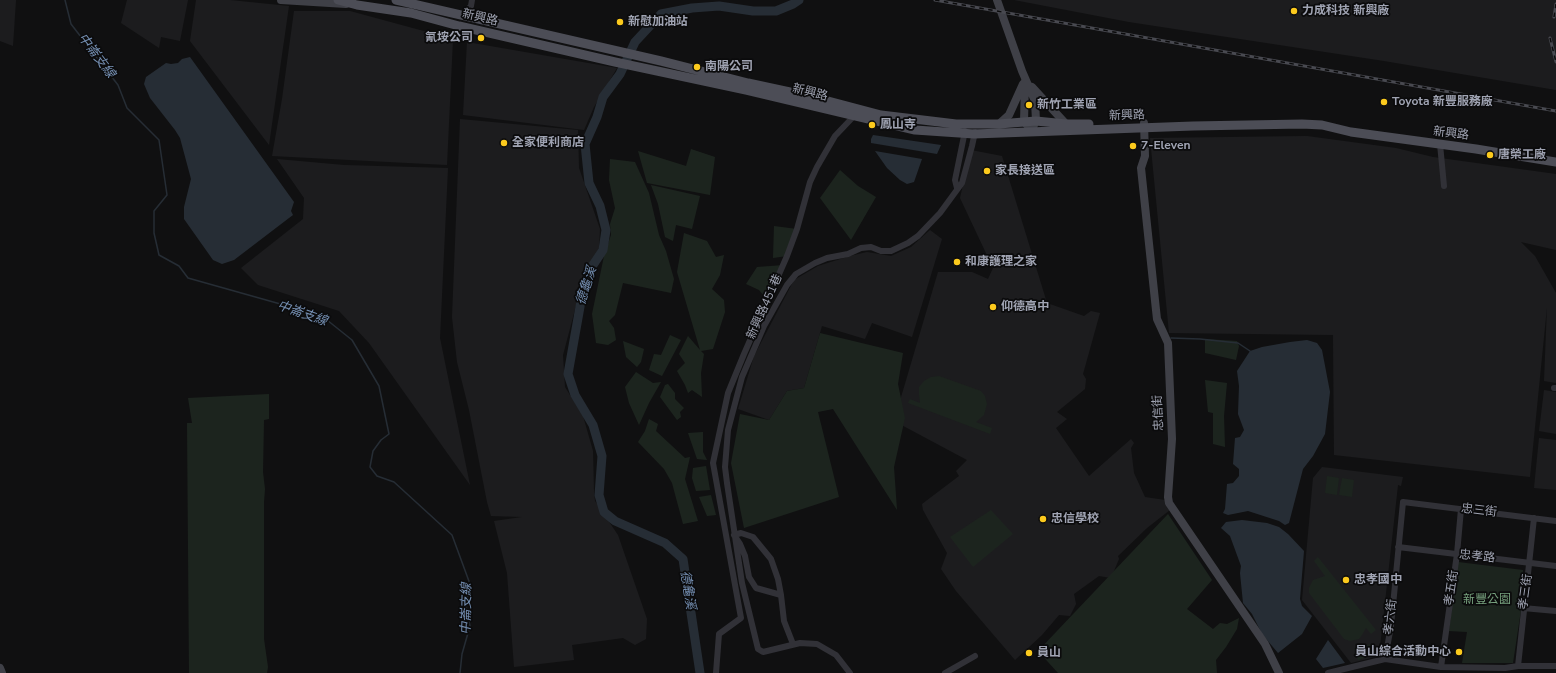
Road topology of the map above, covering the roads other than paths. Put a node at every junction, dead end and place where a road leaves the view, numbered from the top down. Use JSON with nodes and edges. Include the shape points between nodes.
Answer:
{"nodes":[{"id":1,"x":281,"y":0,"type":"edge"},
{"id":2,"x":338,"y":0,"type":"edge"},
{"id":3,"x":396,"y":0,"type":"edge"},
{"id":4,"x":472,"y":0,"type":"edge"},
{"id":5,"x":997,"y":0,"type":"edge"},
{"id":6,"x":358,"y":5,"type":"junction"},
{"id":7,"x":462,"y":15,"type":"junction"},
{"id":8,"x":1025,"y":78,"type":"junction"},
{"id":9,"x":854,"y":116,"type":"junction"},
{"id":10,"x":1036,"y":121,"type":"junction"},
{"id":11,"x":1024,"y":122,"type":"junction"},
{"id":12,"x":971,"y":124,"type":"junction"},
{"id":13,"x":999,"y":124,"type":"junction"},
{"id":14,"x":1066,"y":124,"type":"junction"},
{"id":15,"x":1144,"y":126,"type":"junction"},
{"id":16,"x":1031,"y":132,"type":"junction"},
{"id":17,"x":970,"y":134,"type":"junction"},
{"id":18,"x":1440,"y":144,"type":"junction"},
{"id":19,"x":1556,"y":157,"type":"edge"},
{"id":20,"x":1556,"y":162,"type":"edge"},
{"id":21,"x":1444,"y":186,"type":"dead end"},
{"id":22,"x":957,"y":188,"type":"junction"},
{"id":23,"x":1403,"y":502,"type":"joint"},
{"id":24,"x":1461,"y":509,"type":"junction"},
{"id":25,"x":1534,"y":518,"type":"junction"},
{"id":26,"x":1556,"y":521,"type":"edge"},
{"id":27,"x":734,"y":535,"type":"junction"},
{"id":28,"x":1398,"y":547,"type":"junction"},
{"id":29,"x":1457,"y":554,"type":"junction"},
{"id":30,"x":1530,"y":562,"type":"junction"},
{"id":31,"x":1556,"y":566,"type":"edge"},
{"id":32,"x":781,"y":595,"type":"junction"},
{"id":33,"x":1523,"y":608,"type":"junction"},
{"id":34,"x":1556,"y":611,"type":"edge"},
{"id":35,"x":793,"y":644,"type":"junction"},
{"id":36,"x":975,"y":656,"type":"dead end"},
{"id":37,"x":1385,"y":659,"type":"junction"},
{"id":38,"x":1441,"y":666,"type":"junction"},
{"id":39,"x":1518,"y":666,"type":"junction"},
{"id":40,"x":1556,"y":666,"type":"edge"},
{"id":41,"x":0,"y":668,"type":"edge"},
{"id":42,"x":2,"y":673,"type":"edge"},
{"id":43,"x":716,"y":673,"type":"edge"},
{"id":44,"x":850,"y":673,"type":"edge"},
{"id":45,"x":945,"y":673,"type":"edge"},
{"id":46,"x":1279,"y":673,"type":"edge"},
{"id":47,"x":1328,"y":673,"type":"edge"}],
"edges":[{"from":1,"to":6,"type":"street"},
{"from":2,"to":6,"type":"main road","name":"新興路"},
{"from":3,"to":7,"type":"main road","name":"新興路"},
{"from":4,"to":7,"type":"street","via":[[471,6]]},
{"from":5,"to":8,"type":"street"},
{"from":6,"to":9,"type":"main road","name":"新興路","via":[[410,13]]},
{"from":7,"to":12,"type":"main road","name":"新興路","via":[[881,115]]},
{"from":8,"to":10,"type":"street","via":[[1035,101]]},
{"from":8,"to":11,"type":"street"},
{"from":8,"to":13,"type":"street","via":[[1008,115]]},
{"from":8,"to":14,"type":"street"},
{"from":9,"to":17,"type":"main road","name":"新興路","via":[[915,130]]},
{"from":9,"to":43,"type":"street","name":"新興路451巷","via":[[835,136],[810,182],[787,256],[728,393],[713,463],[741,618],[720,634]]},
{"from":10,"to":11,"type":"main road","name":"新興路"},
{"from":10,"to":14,"type":"main road","name":"新興路"},
{"from":10,"to":16,"type":"street"},
{"from":11,"to":13,"type":"main road","name":"新興路"},
{"from":11,"to":16,"type":"street"},
{"from":12,"to":13,"type":"main road","name":"新興路"},
{"from":12,"to":17,"type":"street"},
{"from":12,"to":17,"type":"street"},
{"from":14,"to":15,"type":"main road","name":"新興路"},
{"from":15,"to":16,"type":"main road","name":"新興路"},
{"from":15,"to":18,"type":"main road","name":"新興路","via":[[1322,125],[1351,132]]},
{"from":15,"to":19,"type":"main road","name":"新興路","via":[[1192,121],[1316,121]]},
{"from":15,"to":46,"type":"street","name":"忠信街","via":[[1146,156],[1141,168],[1155,304],[1157,319],[1168,343],[1172,439],[1169,503],[1265,644]]},
{"from":16,"to":17,"type":"main road","name":"新興路"},
{"from":17,"to":22,"type":"street","via":[[955,180]]},
{"from":17,"to":22,"type":"street","via":[[962,183]]},
{"from":18,"to":20,"type":"main road","name":"新興路"},
{"from":18,"to":21,"type":"street"},
{"from":22,"to":27,"type":"street","via":[[936,218],[908,243],[891,251],[861,248],[848,254],[827,258],[796,274],[787,285],[764,326],[742,377],[728,430],[725,467]]},
{"from":23,"to":24,"type":"street","name":"忠三街"},
{"from":23,"to":28,"type":"street","name":"孝六街"},
{"from":24,"to":25,"type":"street","name":"忠三街"},
{"from":24,"to":29,"type":"street","name":"孝五街"},
{"from":25,"to":26,"type":"street","name":"忠三街"},
{"from":25,"to":30,"type":"street","name":"孝三街"},
{"from":27,"to":32,"type":"street","via":[[745,556],[749,577],[756,588]]},
{"from":27,"to":32,"type":"street","via":[[741,533],[753,536],[771,559]]},
{"from":27,"to":35,"type":"street","via":[[742,583],[758,648],[763,652]]},
{"from":28,"to":29,"type":"street","name":"忠孝路"},
{"from":28,"to":37,"type":"street","name":"孝六街","via":[[1391,626]]},
{"from":29,"to":30,"type":"street","name":"忠孝路"},
{"from":29,"to":38,"type":"street","name":"孝五街"},
{"from":30,"to":31,"type":"street","name":"忠孝路"},
{"from":30,"to":33,"type":"street","name":"孝三街"},
{"from":32,"to":35,"type":"street","via":[[784,621]]},
{"from":33,"to":34,"type":"street"},
{"from":33,"to":39,"type":"street","name":"孝三街"},
{"from":35,"to":44,"type":"street","via":[[812,643],[823,647],[836,655]]},
{"from":36,"to":45,"type":"street"},
{"from":37,"to":38,"type":"street"},
{"from":37,"to":47,"type":"street"},
{"from":38,"to":39,"type":"street"},
{"from":39,"to":40,"type":"street"},
{"from":41,"to":42,"type":"street"}]}
